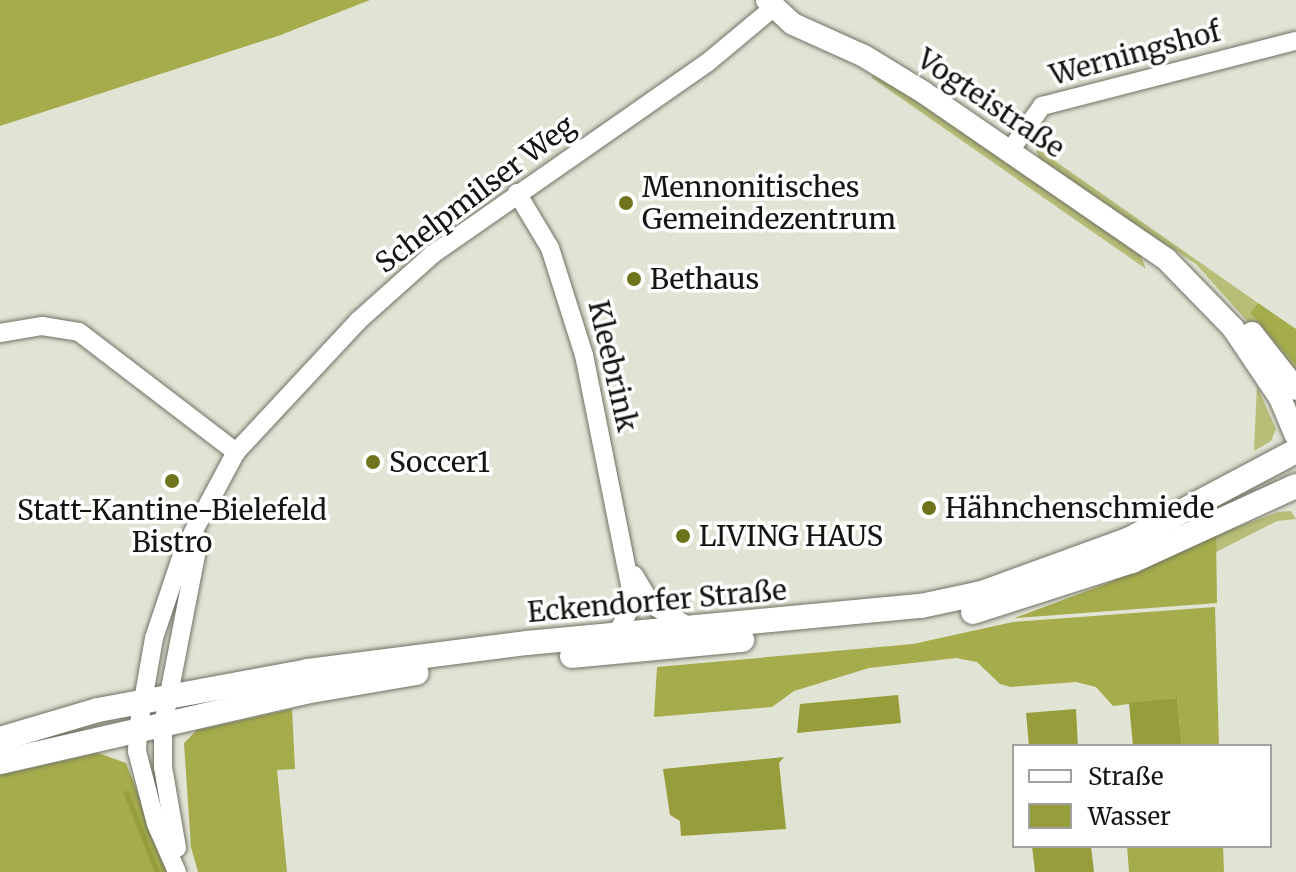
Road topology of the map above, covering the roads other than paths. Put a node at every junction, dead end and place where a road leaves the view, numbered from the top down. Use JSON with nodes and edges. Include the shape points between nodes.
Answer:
{"nodes":[{"id":1,"x":770,"y":4,"type":"edge"},
{"id":2,"x":1296,"y":41,"type":"edge"},
{"id":3,"x":1009,"y":152,"type":"junction"},
{"id":4,"x":517,"y":193,"type":"junction"},
{"id":5,"x":1177,"y":268,"type":"junction"},
{"id":6,"x":0,"y":333,"type":"edge"},
{"id":7,"x":1296,"y":389,"type":"edge"},
{"id":8,"x":1296,"y":436,"type":"edge"},
{"id":9,"x":1296,"y":451,"type":"edge"},
{"id":10,"x":236,"y":452,"type":"junction"},
{"id":11,"x":1296,"y":486,"type":"edge"},
{"id":12,"x":627,"y":561,"type":"junction"},
{"id":13,"x":691,"y":628,"type":"junction"},
{"id":14,"x":616,"y":635,"type":"junction"},
{"id":15,"x":157,"y":698,"type":"junction"},
{"id":16,"x":163,"y":725,"type":"junction"},
{"id":17,"x":138,"y":729,"type":"junction"},
{"id":18,"x":0,"y":739,"type":"edge"},
{"id":19,"x":0,"y":762,"type":"edge"},
{"id":20,"x":180,"y":872,"type":"edge"}],
"edges":[{"from":1,"to":3,"type":"street","name":"Vogteistraße","via":[[808,32],[892,72]]},
{"from":1,"to":4,"type":"street","name":"Schelpmilser Weg","via":[[707,63]]},
{"from":2,"to":3,"type":"street","name":"Werningshof","via":[[1042,106]]},
{"from":3,"to":5,"type":"street","name":"Vogteistraße"},
{"from":4,"to":10,"type":"street","name":"Schelpmilser Weg","via":[[433,254],[358,321]]},
{"from":4,"to":12,"type":"street","name":"Kleebrink","via":[[550,248],[577,326]]},
{"from":5,"to":7,"type":"street","name":"Vogteistraße","via":[[1216,294]]},
{"from":5,"to":8,"type":"street","name":"Vogteistraße","via":[[1241,340],[1280,398]]},
{"from":6,"to":10,"type":"street","via":[[42,326],[79,332]]},
{"from":9,"to":13,"type":"main road","name":"Eckendorfer Straße","via":[[1128,540],[982,593],[921,606]]},
{"from":10,"to":15,"type":"street","name":"Schelpmilser Weg","via":[[196,549]]},
{"from":11,"to":16,"type":"main road","name":"Eckendorfer Straße","via":[[1132,561],[985,610],[395,675]]},
{"from":12,"to":13,"type":"street","name":"Kleebrink","via":[[652,605]]},
{"from":12,"to":14,"type":"street","name":"Kleebrink","via":[[631,607]]},
{"from":13,"to":14,"type":"main road","name":"Eckendorfer Straße"},
{"from":14,"to":15,"type":"main road","name":"Eckendorfer Straße","via":[[393,659]]},
{"from":15,"to":16,"type":"street","name":"Schelpmilser Weg"},
{"from":15,"to":17,"type":"street","name":"Schelpmilser Weg"},
{"from":15,"to":18,"type":"main road","name":"Eckendorfer Straße"},
{"from":16,"to":17,"type":"main road","name":"Eckendorfer Straße"},
{"from":16,"to":20,"type":"street","name":"Schelpmilser Weg","via":[[170,824]]},
{"from":17,"to":19,"type":"main road","name":"Eckendorfer Straße"},
{"from":17,"to":20,"type":"street","name":"Schelpmilser Weg","via":[[137,751],[156,824]]}]}
